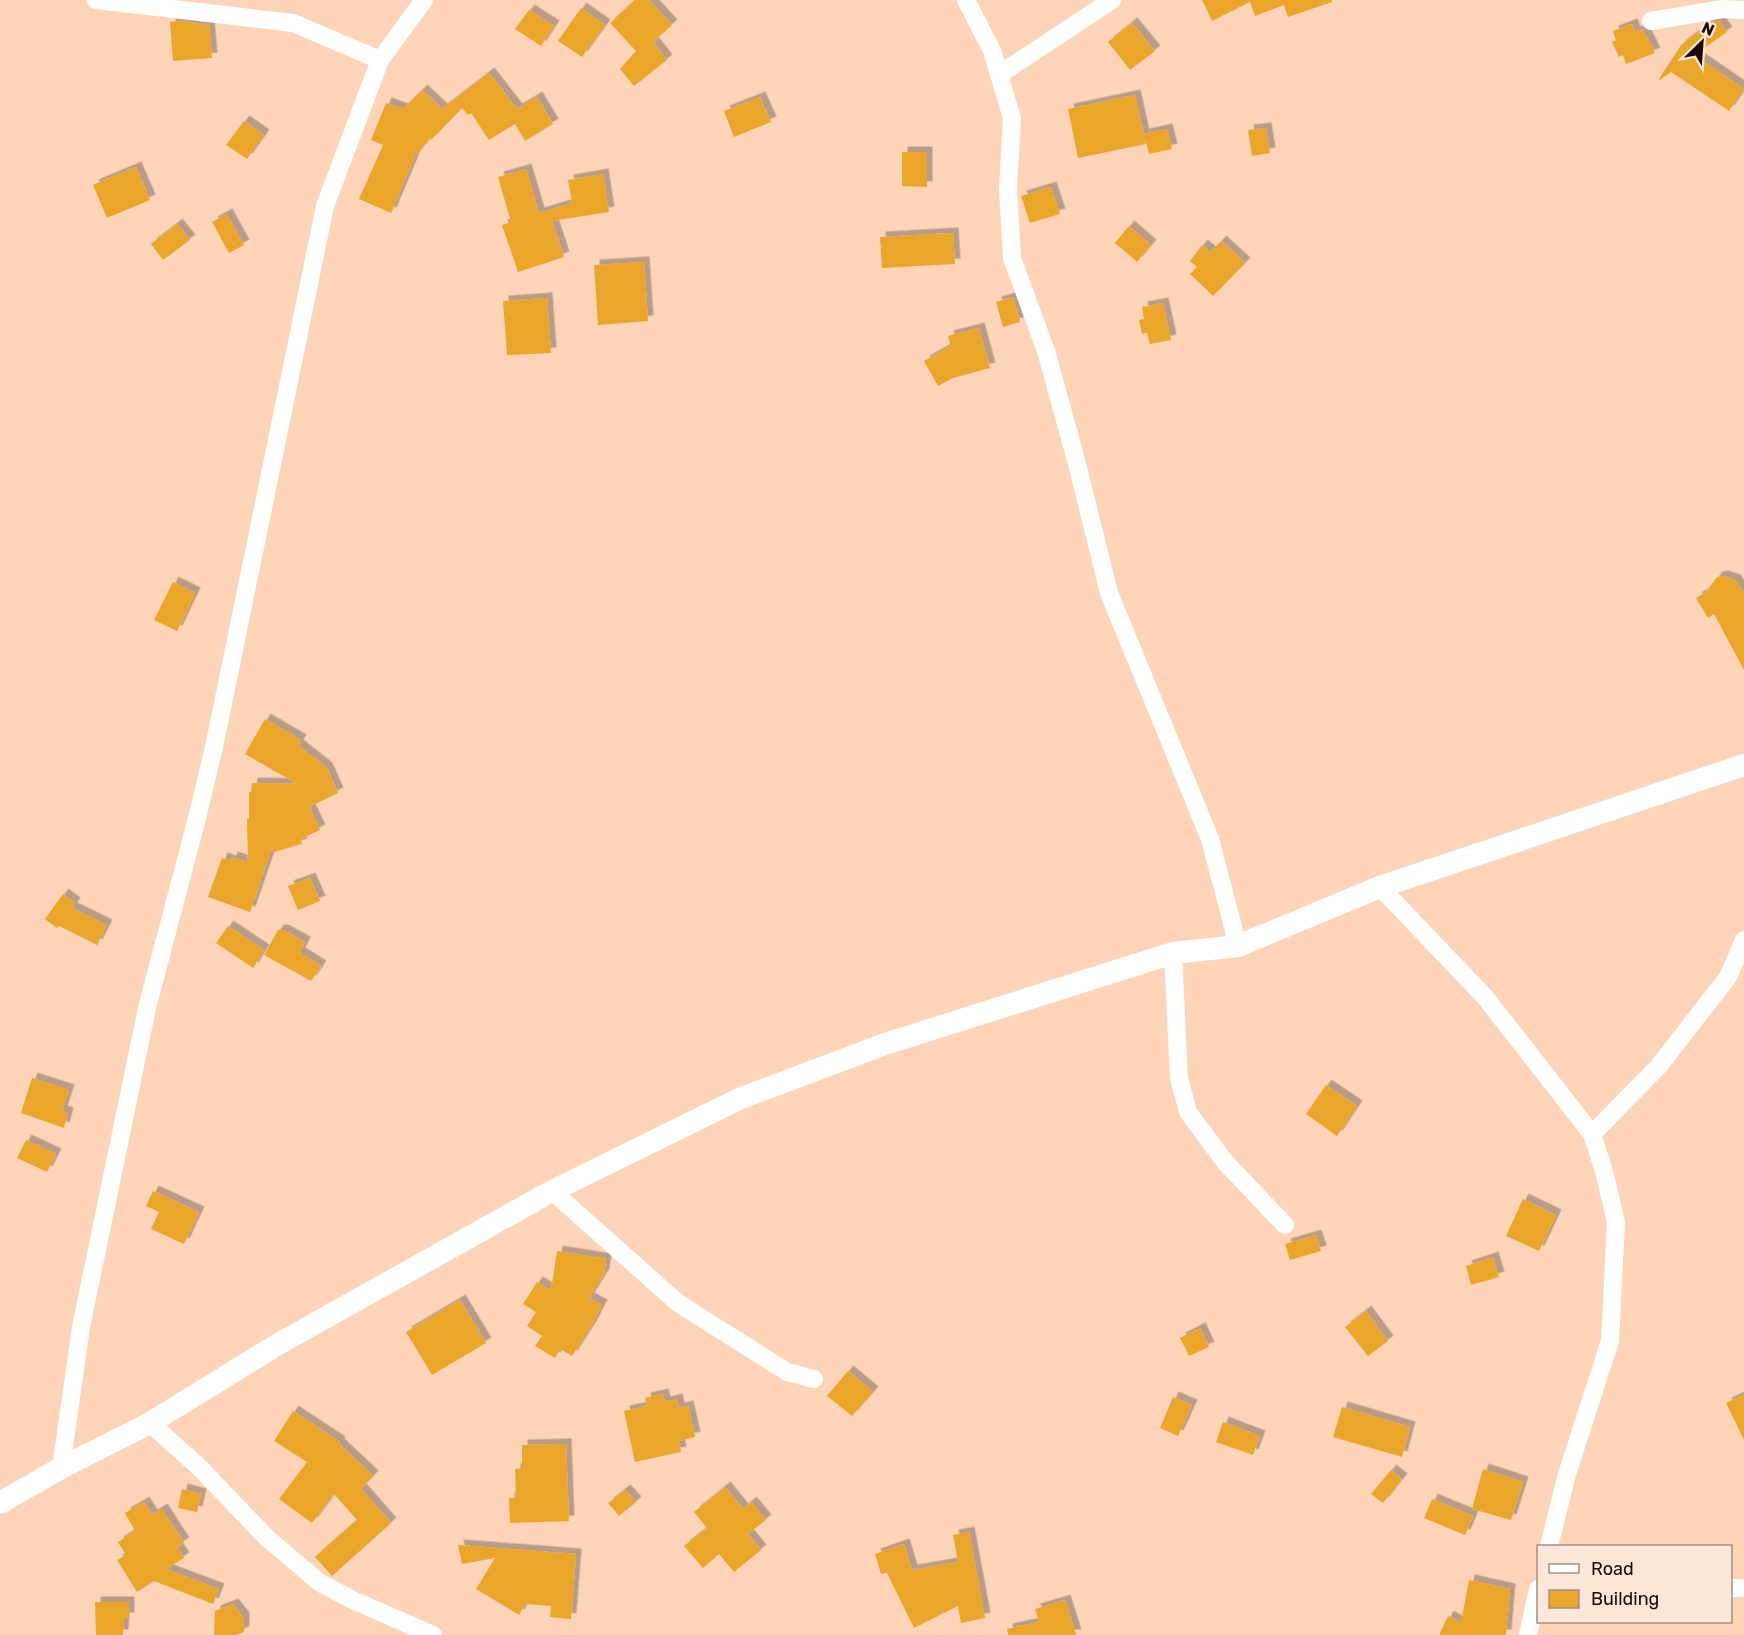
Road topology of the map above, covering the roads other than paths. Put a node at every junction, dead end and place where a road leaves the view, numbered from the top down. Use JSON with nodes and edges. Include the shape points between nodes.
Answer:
{"nodes":[{"id":1,"x":96,"y":0,"type":"edge"},
{"id":2,"x":424,"y":0,"type":"edge"},
{"id":3,"x":966,"y":0,"type":"edge"},
{"id":4,"x":1112,"y":0,"type":"edge"},
{"id":5,"x":1744,"y":10,"type":"edge"},
{"id":6,"x":1651,"y":21,"type":"dead end"},
{"id":7,"x":380,"y":60,"type":"junction"},
{"id":8,"x":1000,"y":74,"type":"junction"},
{"id":9,"x":1744,"y":765,"type":"edge"},
{"id":10,"x":1380,"y":887,"type":"junction"},
{"id":11,"x":1744,"y":940,"type":"edge"},
{"id":12,"x":1238,"y":945,"type":"junction"},
{"id":13,"x":1173,"y":953,"type":"junction"},
{"id":14,"x":1592,"y":1134,"type":"junction"},
{"id":15,"x":552,"y":1191,"type":"junction"},
{"id":16,"x":1285,"y":1225,"type":"dead end"},
{"id":17,"x":814,"y":1379,"type":"dead end"},
{"id":18,"x":150,"y":1423,"type":"junction"},
{"id":19,"x":62,"y":1468,"type":"junction"},
{"id":20,"x":0,"y":1503,"type":"edge"},
{"id":21,"x":1549,"y":1545,"type":"edge"},
{"id":22,"x":1537,"y":1597,"type":"edge"},
{"id":23,"x":433,"y":1635,"type":"edge"},
{"id":24,"x":1528,"y":1635,"type":"edge"}],
"edges":[{"from":1,"to":7,"type":"street","via":[[293,23]]},
{"from":2,"to":7,"type":"street"},
{"from":3,"to":8,"type":"street"},
{"from":4,"to":8,"type":"street"},
{"from":5,"to":6,"type":"street","via":[[1723,9]]},
{"from":7,"to":19,"type":"street","via":[[325,206],[211,757],[147,1008],[81,1327]]},
{"from":8,"to":12,"type":"street","via":[[1012,118],[1008,189],[1012,258],[1046,351],[1109,593],[1210,839]]},
{"from":9,"to":10,"type":"street"},
{"from":10,"to":12,"type":"street"},
{"from":10,"to":14,"type":"street","via":[[1485,997]]},
{"from":11,"to":14,"type":"street","via":[[1728,977],[1658,1067]]},
{"from":12,"to":13,"type":"street"},
{"from":13,"to":15,"type":"street","via":[[885,1044],[740,1099]]},
{"from":13,"to":16,"type":"street","via":[[1179,1078],[1188,1112],[1225,1162]]},
{"from":14,"to":21,"type":"street","via":[[1616,1222],[1610,1341],[1567,1474]]},
{"from":15,"to":17,"type":"street","via":[[678,1303],[787,1372]]},
{"from":15,"to":18,"type":"street","via":[[280,1343]]},
{"from":18,"to":19,"type":"street"},
{"from":18,"to":23,"type":"street","via":[[267,1538],[320,1583]]},
{"from":19,"to":20,"type":"street"},
{"from":22,"to":24,"type":"street"}]}
